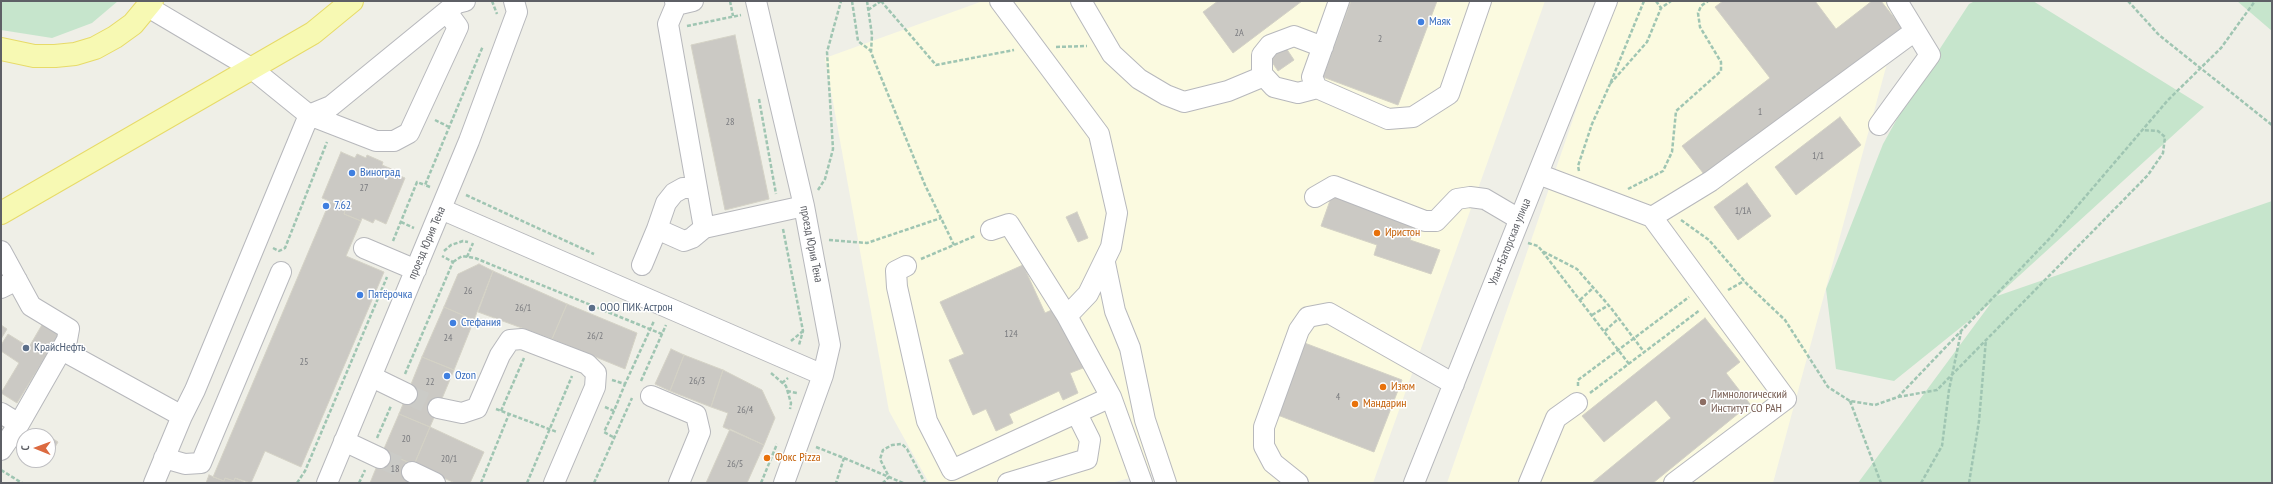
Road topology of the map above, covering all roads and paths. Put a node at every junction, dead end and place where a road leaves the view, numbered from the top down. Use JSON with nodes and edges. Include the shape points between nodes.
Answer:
{"nodes":[{"id":1,"x":465,"y":1,"type":"edge"},
{"id":2,"x":492,"y":1,"type":"edge"},
{"id":3,"x":514,"y":1,"type":"edge"},
{"id":4,"x":730,"y":1,"type":"edge"},
{"id":5,"x":841,"y":1,"type":"edge"},
{"id":6,"x":852,"y":1,"type":"edge"},
{"id":7,"x":867,"y":1,"type":"edge"},
{"id":8,"x":881,"y":1,"type":"edge"},
{"id":9,"x":1000,"y":1,"type":"edge"},
{"id":10,"x":1081,"y":1,"type":"edge"},
{"id":11,"x":1339,"y":1,"type":"edge"},
{"id":12,"x":1481,"y":1,"type":"edge"},
{"id":13,"x":1607,"y":1,"type":"edge"},
{"id":14,"x":1644,"y":1,"type":"edge"},
{"id":15,"x":1656,"y":1,"type":"edge"},
{"id":16,"x":1671,"y":1,"type":"edge"},
{"id":17,"x":1708,"y":1,"type":"edge"},
{"id":18,"x":1897,"y":1,"type":"edge"},
{"id":19,"x":2128,"y":1,"type":"edge"},
{"id":20,"x":2255,"y":1,"type":"edge"},
{"id":21,"x":347,"y":2,"type":"edge"},
{"id":22,"x":682,"y":2,"type":"edge"},
{"id":23,"x":758,"y":6,"type":"edge"},
{"id":24,"x":159,"y":7,"type":"edge"},
{"id":25,"x":1661,"y":8,"type":"junction"},
{"id":26,"x":868,"y":10,"type":"junction"},
{"id":27,"x":447,"y":12,"type":"junction"},
{"id":28,"x":733,"y":16,"type":"junction"},
{"id":29,"x":494,"y":21,"type":"dead end"},
{"id":30,"x":683,"y":27,"type":"dead end"},
{"id":31,"x":1915,"y":31,"type":"junction"},
{"id":32,"x":485,"y":42,"type":"dead end"},
{"id":33,"x":1034,"y":46,"type":"junction"},
{"id":34,"x":1323,"y":47,"type":"junction"},
{"id":35,"x":1,"y":49,"type":"edge"},
{"id":36,"x":871,"y":52,"type":"junction"},
{"id":37,"x":1112,"y":54,"type":"junction"},
{"id":38,"x":251,"y":68,"type":"junction"},
{"id":39,"x":2199,"y":69,"type":"junction"},
{"id":40,"x":1264,"y":76,"type":"junction"},
{"id":41,"x":1610,"y":84,"type":"junction"},
{"id":42,"x":1317,"y":88,"type":"junction"},
{"id":43,"x":309,"y":115,"type":"junction"},
{"id":44,"x":440,"y":122,"type":"dead end"},
{"id":45,"x":1879,"y":125,"type":"dead end"},
{"id":46,"x":2272,"y":125,"type":"edge"},
{"id":47,"x":449,"y":127,"type":"junction"},
{"id":48,"x":2142,"y":130,"type":"junction"},
{"id":49,"x":328,"y":139,"type":"dead end"},
{"id":50,"x":1538,"y":174,"type":"junction"},
{"id":51,"x":1584,"y":175,"type":"dead end"},
{"id":52,"x":425,"y":185,"type":"junction"},
{"id":53,"x":697,"y":188,"type":"junction"},
{"id":54,"x":1315,"y":196,"type":"dead end"},
{"id":55,"x":1625,"y":196,"type":"dead end"},
{"id":56,"x":810,"y":200,"type":"junction"},
{"id":57,"x":444,"y":202,"type":"junction"},
{"id":58,"x":1,"y":213,"type":"edge"},
{"id":59,"x":1652,"y":217,"type":"junction"},
{"id":60,"x":941,"y":218,"type":"junction"},
{"id":61,"x":1519,"y":219,"type":"junction"},
{"id":62,"x":401,"y":222,"type":"junction"},
{"id":63,"x":415,"y":228,"type":"dead end"},
{"id":64,"x":704,"y":228,"type":"junction"},
{"id":65,"x":657,"y":229,"type":"junction"},
{"id":66,"x":991,"y":230,"type":"joint"},
{"id":67,"x":810,"y":238,"type":"junction"},
{"id":68,"x":257,"y":241,"type":"junction"},
{"id":69,"x":472,"y":243,"type":"dead end"},
{"id":70,"x":954,"y":245,"type":"junction"},
{"id":71,"x":1538,"y":246,"type":"dead end"},
{"id":72,"x":364,"y":248,"type":"dead end"},
{"id":73,"x":1542,"y":250,"type":"junction"},
{"id":74,"x":1,"y":251,"type":"edge"},
{"id":75,"x":442,"y":256,"type":"dead end"},
{"id":76,"x":467,"y":257,"type":"junction"},
{"id":77,"x":390,"y":259,"type":"junction"},
{"id":78,"x":453,"y":262,"type":"junction"},
{"id":79,"x":1105,"y":263,"type":"junction"},
{"id":80,"x":642,"y":265,"type":"dead end"},
{"id":81,"x":906,"y":266,"type":"joint"},
{"id":82,"x":416,"y":270,"type":"junction"},
{"id":83,"x":281,"y":272,"type":"dead end"},
{"id":84,"x":9,"y":284,"type":"edge"},
{"id":85,"x":1593,"y":288,"type":"junction"},
{"id":86,"x":1708,"y":293,"type":"junction"},
{"id":87,"x":1580,"y":300,"type":"junction"},
{"id":88,"x":1609,"y":305,"type":"junction"},
{"id":89,"x":1592,"y":315,"type":"junction"},
{"id":90,"x":1067,"y":316,"type":"junction"},
{"id":91,"x":655,"y":317,"type":"dead end"},
{"id":92,"x":1619,"y":318,"type":"junction"},
{"id":93,"x":650,"y":329,"type":"junction"},
{"id":94,"x":1604,"y":331,"type":"junction"},
{"id":95,"x":1961,"y":332,"type":"junction"},
{"id":96,"x":1634,"y":338,"type":"junction"},
{"id":97,"x":1986,"y":339,"type":"junction"},
{"id":98,"x":530,"y":342,"type":"junction"},
{"id":99,"x":62,"y":350,"type":"junction"},
{"id":100,"x":1619,"y":350,"type":"junction"},
{"id":101,"x":1644,"y":352,"type":"junction"},
{"id":102,"x":578,"y":361,"type":"junction"},
{"id":103,"x":1628,"y":364,"type":"junction"},
{"id":104,"x":408,"y":367,"type":"dead end"},
{"id":105,"x":596,"y":374,"type":"junction"},
{"id":106,"x":770,"y":374,"type":"dead end"},
{"id":107,"x":1953,"y":374,"type":"junction"},
{"id":108,"x":823,"y":375,"type":"junction"},
{"id":109,"x":372,"y":376,"type":"junction"},
{"id":110,"x":625,"y":384,"type":"junction"},
{"id":111,"x":1454,"y":384,"type":"junction"},
{"id":112,"x":402,"y":392,"type":"joint"},
{"id":113,"x":641,"y":392,"type":"junction"},
{"id":114,"x":1111,"y":397,"type":"junction"},
{"id":115,"x":1898,"y":397,"type":"junction"},
{"id":116,"x":589,"y":400,"type":"junction"},
{"id":117,"x":1850,"y":401,"type":"junction"},
{"id":118,"x":479,"y":403,"type":"junction"},
{"id":119,"x":1577,"y":403,"type":"junction"},
{"id":120,"x":438,"y":408,"type":"tunnel mouth"},
{"id":121,"x":501,"y":411,"type":"junction"},
{"id":122,"x":614,"y":411,"type":"junction"},
{"id":123,"x":790,"y":412,"type":"dead end"},
{"id":124,"x":1,"y":413,"type":"edge"},
{"id":125,"x":509,"y":414,"type":"junction"},
{"id":126,"x":1077,"y":414,"type":"junction"},
{"id":127,"x":182,"y":416,"type":"junction"},
{"id":128,"x":19,"y":424,"type":"junction"},
{"id":129,"x":549,"y":430,"type":"junction"},
{"id":130,"x":613,"y":437,"type":"junction"},
{"id":131,"x":572,"y":438,"type":"junction"},
{"id":132,"x":344,"y":441,"type":"junction"},
{"id":133,"x":818,"y":447,"type":"dead end"},
{"id":134,"x":1,"y":450,"type":"edge"},
{"id":135,"x":164,"y":458,"type":"junction"},
{"id":136,"x":844,"y":458,"type":"junction"},
{"id":137,"x":372,"y":460,"type":"junction"},
{"id":138,"x":1,"y":470,"type":"edge"},
{"id":139,"x":412,"y":472,"type":"tunnel mouth"},
{"id":140,"x":889,"y":477,"type":"junction"},
{"id":141,"x":22,"y":483,"type":"edge"},
{"id":142,"x":154,"y":483,"type":"edge"},
{"id":143,"x":297,"y":483,"type":"edge"},
{"id":144,"x":327,"y":483,"type":"edge"},
{"id":145,"x":360,"y":483,"type":"edge"},
{"id":146,"x":435,"y":483,"type":"edge"},
{"id":147,"x":481,"y":483,"type":"edge"},
{"id":148,"x":527,"y":483,"type":"edge"},
{"id":149,"x":554,"y":483,"type":"edge"},
{"id":150,"x":594,"y":483,"type":"edge"},
{"id":151,"x":679,"y":483,"type":"edge"},
{"id":152,"x":784,"y":483,"type":"edge"},
{"id":153,"x":836,"y":483,"type":"edge"},
{"id":154,"x":883,"y":483,"type":"edge"},
{"id":155,"x":903,"y":483,"type":"edge"},
{"id":156,"x":925,"y":483,"type":"edge"},
{"id":157,"x":1008,"y":483,"type":"edge"},
{"id":158,"x":1142,"y":483,"type":"edge"},
{"id":159,"x":1166,"y":483,"type":"edge"},
{"id":160,"x":1298,"y":483,"type":"edge"},
{"id":161,"x":1414,"y":483,"type":"edge"},
{"id":162,"x":1529,"y":483,"type":"edge"},
{"id":163,"x":1674,"y":483,"type":"edge"},
{"id":164,"x":1881,"y":483,"type":"edge"},
{"id":165,"x":1921,"y":483,"type":"edge"},
{"id":166,"x":1969,"y":483,"type":"edge"}],
"edges":[{"from":1,"to":27,"type":"street","via":[[457,3]]},
{"from":2,"to":29,"type":"path","via":[[497,14]]},
{"from":3,"to":57,"type":"street","name":"проезд Юрия Тена","via":[[517,12]]},
{"from":4,"to":28,"type":"path"},
{"from":5,"to":56,"type":"path","via":[[827,52],[833,149],[825,179]]},
{"from":6,"to":36,"type":"path","via":[[858,41]]},
{"from":7,"to":26,"type":"path"},
{"from":8,"to":26,"type":"path"},
{"from":8,"to":33,"type":"path","via":[[936,65]]},
{"from":9,"to":33,"type":"street"},
{"from":10,"to":37,"type":"street"},
{"from":11,"to":34,"type":"street"},
{"from":12,"to":42,"type":"street","via":[[1449,94],[1413,117],[1388,119]]},
{"from":13,"to":50,"type":"street","name":"Улан-Баторская улица"},
{"from":14,"to":41,"type":"path"},
{"from":15,"to":25,"type":"path"},
{"from":16,"to":25,"type":"path"},
{"from":17,"to":55,"type":"path","via":[[1701,6],[1698,13],[1700,27],[1721,62],[1721,71],[1676,111],[1672,152],[1663,171],[1628,189]]},
{"from":18,"to":31,"type":"street"},
{"from":19,"to":39,"type":"path","via":[[2159,35]]},
{"from":20,"to":39,"type":"path","via":[[2221,48]]},
{"from":21,"to":38,"type":"main road","via":[[313,33]]},
{"from":22,"to":53,"type":"street","via":[[668,24]]},
{"from":23,"to":28,"type":"path"},
{"from":23,"to":56,"type":"street","name":"проезд Юрия Тена"},
{"from":24,"to":35,"type":"main road","via":[[115,37],[95,48],[75,54],[34,56]]},
{"from":24,"to":38,"type":"street"},
{"from":25,"to":41,"type":"path","via":[[1647,42]]},
{"from":26,"to":36,"type":"path","via":[[872,35]]},
{"from":27,"to":43,"type":"street","via":[[331,106]]},
{"from":27,"to":43,"type":"street","via":[[458,26],[409,133],[394,141],[376,141]]},
{"from":28,"to":30,"type":"path"},
{"from":31,"to":45,"type":"street","via":[[1930,55]]},
{"from":31,"to":59,"type":"street","via":[[1711,180]]},
{"from":32,"to":47,"type":"path"},
{"from":33,"to":37,"type":"path","via":[[1098,47]]},
{"from":33,"to":79,"type":"street","via":[[1099,134],[1117,213],[1112,247]]},
{"from":34,"to":40,"type":"street","via":[[1294,36],[1270,45],[1262,55]]},
{"from":34,"to":42,"type":"street","via":[[1312,77]]},
{"from":36,"to":60,"type":"path"},
{"from":37,"to":40,"type":"street","via":[[1139,79],[1184,102],[1228,90]]},
{"from":38,"to":43,"type":"street"},
{"from":38,"to":58,"type":"main road"},
{"from":39,"to":46,"type":"path"},
{"from":39,"to":48,"type":"path"},
{"from":40,"to":42,"type":"street","via":[[1274,87],[1298,93]]},
{"from":41,"to":51,"type":"path","via":[[1592,124],[1578,166],[1579,172]]},
{"from":43,"to":68,"type":"street"},
{"from":44,"to":47,"type":"path"},
{"from":47,"to":52,"type":"path"},
{"from":48,"to":95,"type":"path","via":[[2050,238]]},
{"from":48,"to":97,"type":"path","via":[[2158,131],[2165,137],[2163,153],[2148,175]]},
{"from":49,"to":68,"type":"path","via":[[284,248],[279,251]]},
{"from":50,"to":59,"type":"street"},
{"from":50,"to":61,"type":"street","name":"Улан-Баторская улица"},
{"from":52,"to":57,"type":"path"},
{"from":52,"to":62,"type":"path","via":[[417,182]]},
{"from":53,"to":64,"type":"street"},
{"from":53,"to":65,"type":"street","via":[[683,188],[674,193],[666,203]]},
{"from":54,"to":61,"type":"street","via":[[1334,186],[1425,220],[1436,221],[1457,198],[1470,197],[1485,200]]},
{"from":56,"to":64,"type":"street"},
{"from":56,"to":67,"type":"street","name":"проезд Юрия Тена"},
{"from":57,"to":82,"type":"street","name":"проезд Юрия Тена"},
{"from":57,"to":108,"type":"street"},
{"from":59,"to":86,"type":"street"},
{"from":59,"to":117,"type":"path","via":[[1678,217],[1709,240],[1747,284],[1785,320],[1828,387]]},
{"from":60,"to":67,"type":"path","via":[[867,243]]},
{"from":60,"to":70,"type":"path"},
{"from":61,"to":111,"type":"street","name":"Улан-Баторская улица"},
{"from":62,"to":63,"type":"path"},
{"from":62,"to":77,"type":"path","via":[[392,244]]},
{"from":64,"to":65,"type":"street","via":[[684,242]]},
{"from":65,"to":80,"type":"street"},
{"from":66,"to":70,"type":"path"},
{"from":66,"to":90,"type":"street","via":[[1009,224]]},
{"from":67,"to":108,"type":"street","name":"проезд Юрия Тена","via":[[830,345]]},
{"from":68,"to":127,"type":"street"},
{"from":69,"to":76,"type":"path"},
{"from":70,"to":81,"type":"path"},
{"from":71,"to":73,"type":"path"},
{"from":72,"to":77,"type":"street"},
{"from":73,"to":85,"type":"path","via":[[1577,269]]},
{"from":73,"to":87,"type":"path"},
{"from":74,"to":84,"type":"street"},
{"from":75,"to":78,"type":"path"},
{"from":76,"to":78,"type":"path","via":[[462,256]]},
{"from":76,"to":93,"type":"path","via":[[509,270]]},
{"from":77,"to":82,"type":"street"},
{"from":77,"to":143,"type":"path","via":[[389,272],[305,471]]},
{"from":78,"to":104,"type":"path"},
{"from":79,"to":90,"type":"street","via":[[1088,294]]},
{"from":79,"to":159,"type":"street","via":[[1115,311],[1130,348],[1145,420]]},
{"from":81,"to":126,"type":"street","via":[[896,271],[897,287],[920,392],[927,421],[952,470]]},
{"from":82,"to":109,"type":"street","name":"проезд Юрия Тена"},
{"from":83,"to":135,"type":"street","via":[[201,463],[184,464]]},
{"from":84,"to":99,"type":"street","via":[[31,306],[69,329]]},
{"from":85,"to":87,"type":"path"},
{"from":85,"to":88,"type":"path"},
{"from":86,"to":96,"type":"path"},
{"from":86,"to":101,"type":"path"},
{"from":86,"to":163,"type":"street","via":[[1786,399]]},
{"from":87,"to":89,"type":"path"},
{"from":88,"to":89,"type":"path"},
{"from":88,"to":92,"type":"path"},
{"from":89,"to":94,"type":"path"},
{"from":90,"to":114,"type":"street"},
{"from":91,"to":93,"type":"path"},
{"from":92,"to":94,"type":"path"},
{"from":92,"to":96,"type":"path"},
{"from":93,"to":110,"type":"path"},
{"from":93,"to":113,"type":"path","via":[[662,334]]},
{"from":94,"to":100,"type":"path"},
{"from":95,"to":107,"type":"path"},
{"from":95,"to":115,"type":"path"},
{"from":96,"to":100,"type":"path"},
{"from":96,"to":101,"type":"path"},
{"from":97,"to":107,"type":"path"},
{"from":97,"to":166,"type":"path","via":[[1979,421]]},
{"from":98,"to":102,"type":"street"},
{"from":98,"to":118,"type":"street","via":[[522,339],[510,340],[500,355]]},
{"from":98,"to":121,"type":"path"},
{"from":99,"to":127,"type":"street"},
{"from":99,"to":128,"type":"street"},
{"from":100,"to":103,"type":"path"},
{"from":100,"to":119,"type":"path","via":[[1578,380]]},
{"from":101,"to":103,"type":"path"},
{"from":102,"to":105,"type":"street","via":[[586,364]]},
{"from":102,"to":129,"type":"path"},
{"from":103,"to":119,"type":"path"},
{"from":105,"to":110,"type":"path"},
{"from":105,"to":116,"type":"street","via":[[595,387]]},
{"from":106,"to":123,"type":"path","via":[[786,386],[791,403]]},
{"from":107,"to":115,"type":"path","via":[[1936,390]]},
{"from":107,"to":165,"type":"path","via":[[1942,446]]},
{"from":108,"to":152,"type":"street","name":"проезд Юрия Тена"},
{"from":109,"to":112,"type":"street"},
{"from":109,"to":132,"type":"street","name":"проезд Юрия Тена"},
{"from":110,"to":122,"type":"path"},
{"from":111,"to":160,"type":"street","via":[[1329,313],[1308,317],[1299,330],[1264,427],[1264,446],[1273,463]]},
{"from":111,"to":161,"type":"street","name":"Улан-Баторская улица"},
{"from":112,"to":137,"type":"path"},
{"from":113,"to":130,"type":"path"},
{"from":113,"to":151,"type":"street","via":[[696,415],[700,432]]},
{"from":114,"to":126,"type":"street"},
{"from":114,"to":158,"type":"street"},
{"from":115,"to":117,"type":"path","via":[[1876,405]]},
{"from":116,"to":122,"type":"path"},
{"from":116,"to":131,"type":"street"},
{"from":117,"to":164,"type":"path"},
{"from":118,"to":120,"type":"street","via":[[477,408],[462,413]]},
{"from":118,"to":121,"type":"path"},
{"from":119,"to":162,"type":"street","via":[[1556,418]]},
{"from":121,"to":125,"type":"path"},
{"from":122,"to":130,"type":"path","via":[[604,432]]},
{"from":124,"to":128,"type":"street"},
{"from":125,"to":129,"type":"path"},
{"from":125,"to":147,"type":"path"},
{"from":126,"to":157,"type":"street","via":[[1090,440],[1087,459]]},
{"from":127,"to":135,"type":"street"},
{"from":128,"to":134,"type":"street"},
{"from":129,"to":131,"type":"path"},
{"from":129,"to":148,"type":"path"},
{"from":130,"to":150,"type":"path"},
{"from":131,"to":149,"type":"street"},
{"from":132,"to":137,"type":"street"},
{"from":132,"to":144,"type":"street","name":"проезд Юрия Тена"},
{"from":133,"to":136,"type":"path"},
{"from":135,"to":142,"type":"street"},
{"from":136,"to":140,"type":"path"},
{"from":136,"to":153,"type":"path"},
{"from":137,"to":145,"type":"path"},
{"from":138,"to":141,"type":"path"},
{"from":139,"to":146,"type":"street"},
{"from":140,"to":154,"type":"path"},
{"from":140,"to":155,"type":"path"},
{"from":140,"to":156,"type":"path","via":[[880,459],[883,450],[892,445],[902,444]]}]}
